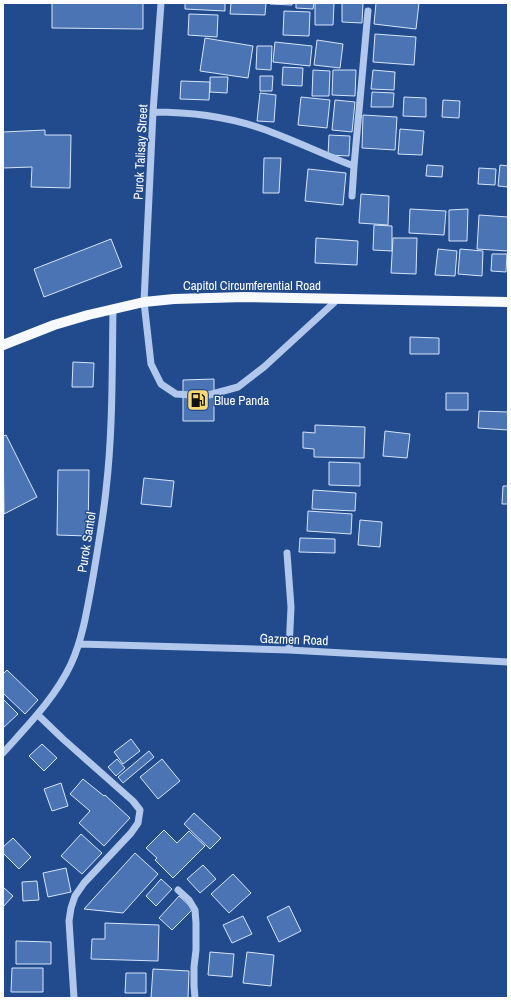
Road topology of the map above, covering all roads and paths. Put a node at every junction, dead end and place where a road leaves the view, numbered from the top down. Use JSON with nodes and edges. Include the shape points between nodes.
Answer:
{"nodes":[{"id":1,"x":161,"y":3,"type":"edge"},
{"id":2,"x":368,"y":11,"type":"dead end"},
{"id":3,"x":154,"y":112,"type":"junction"},
{"id":4,"x":354,"y":166,"type":"junction"},
{"id":5,"x":352,"y":196,"type":"dead end"},
{"id":6,"x":338,"y":299,"type":"junction"},
{"id":7,"x":144,"y":302,"type":"junction"},
{"id":8,"x":508,"y":302,"type":"edge"},
{"id":9,"x":113,"y":309,"type":"junction"},
{"id":10,"x":3,"y":345,"type":"edge"},
{"id":11,"x":287,"y":553,"type":"dead end"},
{"id":12,"x":79,"y":644,"type":"junction"},
{"id":13,"x":289,"y":650,"type":"junction"},
{"id":14,"x":508,"y":662,"type":"edge"},
{"id":15,"x":38,"y":715,"type":"junction"},
{"id":16,"x":3,"y":753,"type":"edge"},
{"id":17,"x":178,"y":890,"type":"dead end"},
{"id":18,"x":74,"y":998,"type":"edge"},
{"id":19,"x":195,"y":998,"type":"edge"}],
"edges":[{"from":1,"to":3,"type":"street","name":"Purok Talisay Street"},
{"from":2,"to":4,"type":"street"},
{"from":3,"to":4,"type":"street","via":[[198,115],[244,123]]},
{"from":3,"to":7,"type":"street","name":"Purok Talisay Street"},
{"from":4,"to":5,"type":"street"},
{"from":6,"to":7,"type":"main road","name":"Capitol Circumferential Road","via":[[211,297]]},
{"from":6,"to":7,"type":"street","name":"Purok Talisay Street","via":[[264,367],[238,387],[205,396],[176,394],[161,384],[151,364]]},
{"from":6,"to":8,"type":"main road","name":"Capitol Circumferential Road"},
{"from":7,"to":9,"type":"main road","name":"Capitol Circumferential Road"},
{"from":9,"to":10,"type":"main road","name":"Capitol Circumferential Road","via":[[54,325]]},
{"from":9,"to":12,"type":"street","name":"Purok Santol","via":[[110,438],[106,489],[101,532]]},
{"from":11,"to":13,"type":"street","via":[[291,608]]},
{"from":12,"to":13,"type":"street","name":"Gazmen Road"},
{"from":12,"to":15,"type":"street","name":"Purok Santol","via":[[58,686]]},
{"from":13,"to":14,"type":"street","name":"Gazmen Road"},
{"from":15,"to":16,"type":"street","name":"Purok Santol"},
{"from":15,"to":18,"type":"street","via":[[140,810],[138,823],[131,833],[84,883],[70,908]]},
{"from":17,"to":19,"type":"street","via":[[195,910]]}]}
